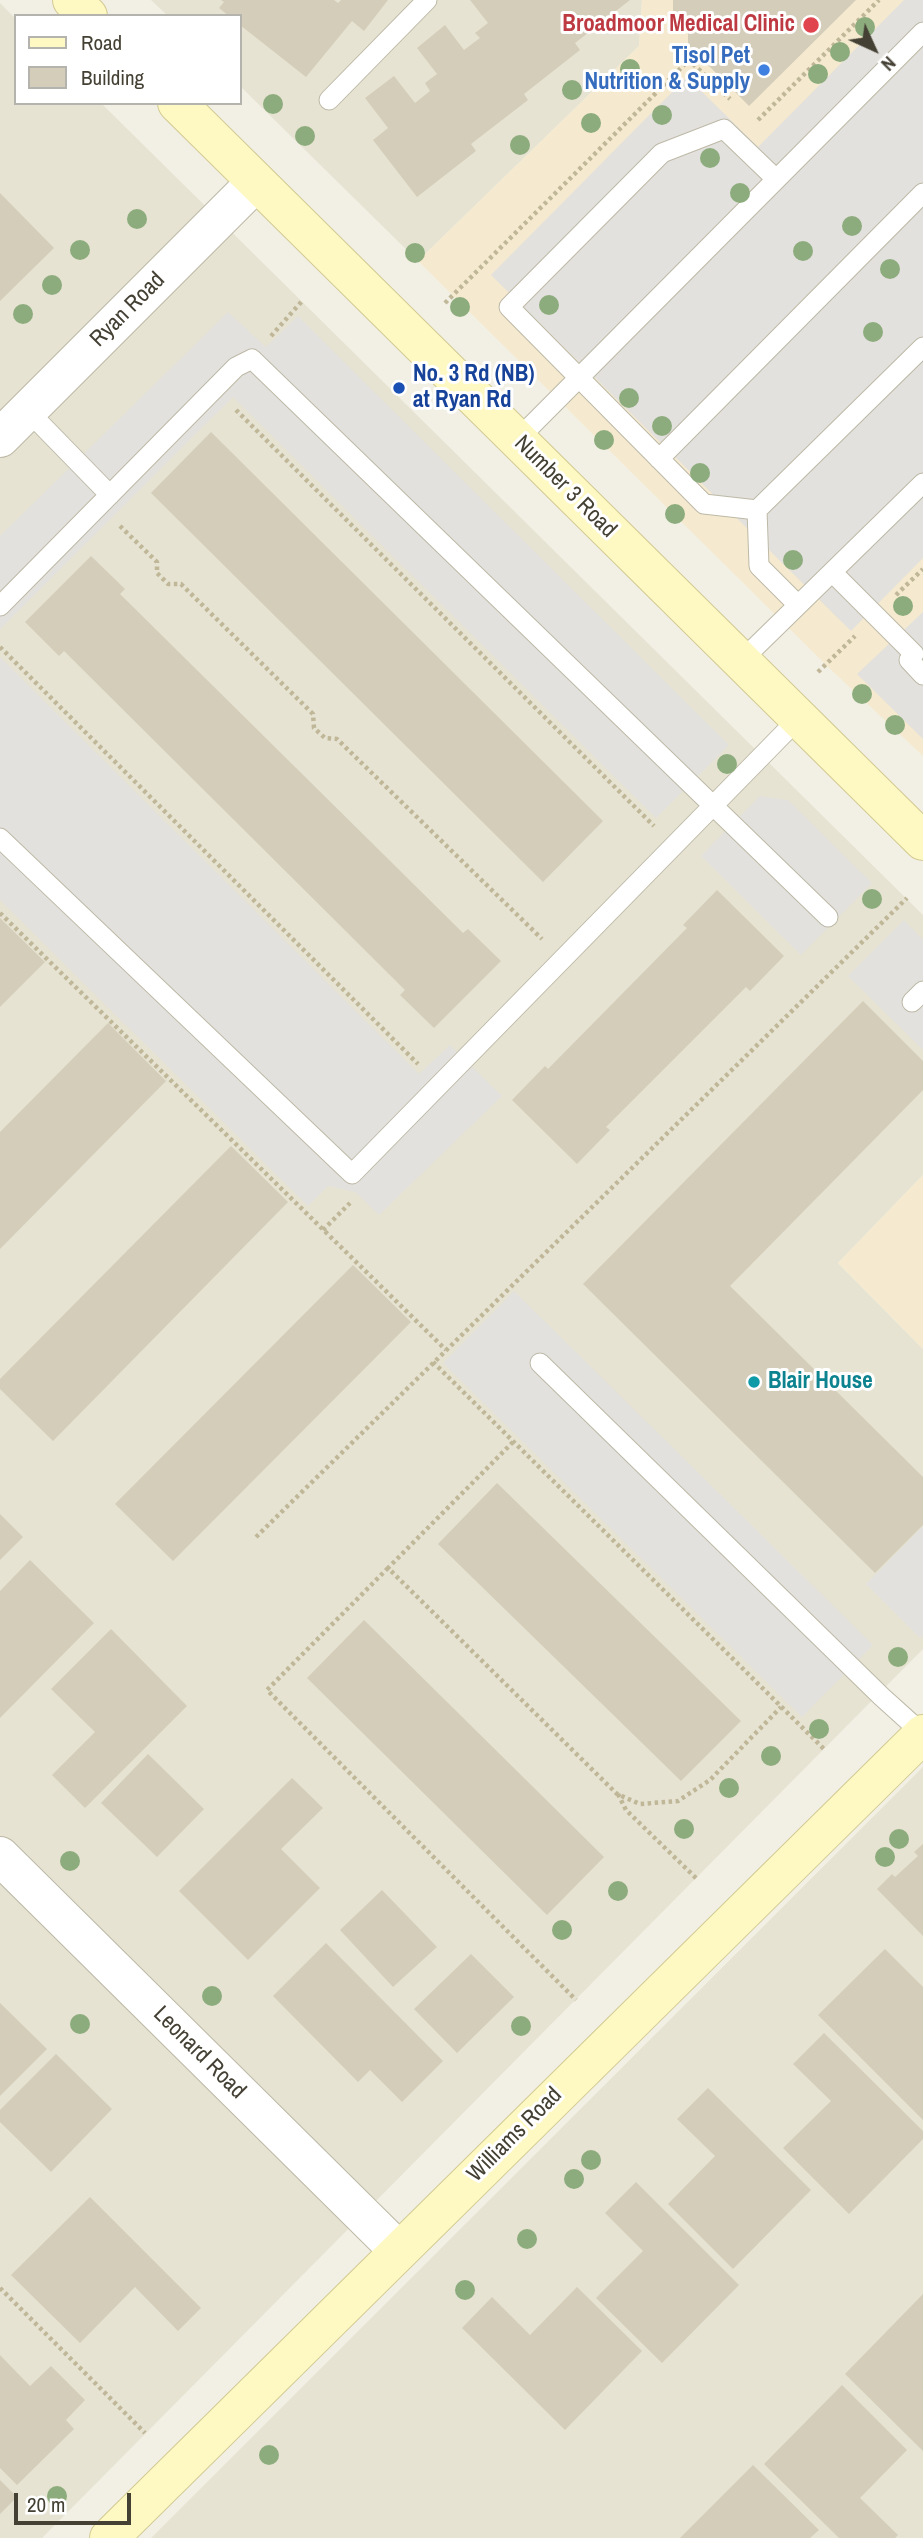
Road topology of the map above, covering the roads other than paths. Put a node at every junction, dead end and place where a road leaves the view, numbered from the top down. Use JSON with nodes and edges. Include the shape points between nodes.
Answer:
{"nodes":[{"id":1,"x":72,"y":0,"type":"edge"},
{"id":2,"x":427,"y":0,"type":"edge"},
{"id":3,"x":86,"y":14,"type":"edge"},
{"id":4,"x":923,"y":32,"type":"edge"},
{"id":5,"x":328,"y":100,"type":"dead end"},
{"id":6,"x":179,"y":105,"type":"edge"},
{"id":7,"x":776,"y":179,"type":"junction"},
{"id":8,"x":256,"y":182,"type":"junction"},
{"id":9,"x":923,"y":193,"type":"edge"},
{"id":10,"x":923,"y":347,"type":"edge"},
{"id":11,"x":580,"y":378,"type":"junction"},
{"id":12,"x":27,"y":411,"type":"junction"},
{"id":13,"x":0,"y":438,"type":"edge"},
{"id":14,"x":517,"y":440,"type":"junction"},
{"id":15,"x":659,"y":459,"type":"junction"},
{"id":16,"x":923,"y":483,"type":"edge"},
{"id":17,"x":110,"y":495,"type":"junction"},
{"id":18,"x":757,"y":510,"type":"junction"},
{"id":19,"x":832,"y":572,"type":"junction"},
{"id":20,"x":798,"y":605,"type":"junction"},
{"id":21,"x":0,"y":606,"type":"edge"},
{"id":22,"x":919,"y":650,"type":"edge"},
{"id":23,"x":741,"y":661,"type":"junction"},
{"id":24,"x":923,"y":675,"type":"edge"},
{"id":25,"x":799,"y":718,"type":"junction"},
{"id":26,"x":715,"y":804,"type":"junction"},
{"id":27,"x":0,"y":838,"type":"edge"},
{"id":28,"x":923,"y":841,"type":"edge"},
{"id":29,"x":828,"y":917,"type":"dead end"},
{"id":30,"x":540,"y":1363,"type":"dead end"},
{"id":31,"x":923,"y":1734,"type":"edge"},
{"id":32,"x":0,"y":1856,"type":"edge"},
{"id":33,"x":398,"y":2250,"type":"junction"},
{"id":34,"x":109,"y":2538,"type":"edge"}],
"edges":[{"from":1,"to":3,"type":"street"},
{"from":2,"to":5,"type":"lane"},
{"from":4,"to":7,"type":"lane"},
{"from":6,"to":8,"type":"street","name":"Number 3 Road"},
{"from":7,"to":11,"type":"lane"},
{"from":7,"to":11,"type":"lane","via":[[724,129],[662,153],[509,307]]},
{"from":8,"to":12,"type":"street","name":"Ryan Road"},
{"from":8,"to":14,"type":"street","name":"Number 3 Road"},
{"from":9,"to":15,"type":"lane"},
{"from":10,"to":18,"type":"lane"},
{"from":11,"to":14,"type":"lane"},
{"from":11,"to":15,"type":"lane"},
{"from":12,"to":13,"type":"street","name":"Ryan Road"},
{"from":12,"to":17,"type":"lane"},
{"from":14,"to":23,"type":"street","name":"Number 3 Road"},
{"from":15,"to":18,"type":"lane","via":[[704,504]]},
{"from":16,"to":19,"type":"lane"},
{"from":17,"to":21,"type":"lane"},
{"from":17,"to":26,"type":"lane","via":[[236,367],[252,359]]},
{"from":18,"to":20,"type":"lane","via":[[759,566]]},
{"from":19,"to":20,"type":"lane"},
{"from":19,"to":22,"type":"lane"},
{"from":20,"to":23,"type":"lane"},
{"from":22,"to":24,"type":"lane","via":[[909,660]]},
{"from":23,"to":25,"type":"street","name":"Number 3 Road"},
{"from":25,"to":26,"type":"lane"},
{"from":25,"to":28,"type":"street","name":"Number 3 Road"},
{"from":26,"to":27,"type":"lane","via":[[352,1174]]},
{"from":26,"to":29,"type":"lane"},
{"from":30,"to":31,"type":"lane"},
{"from":31,"to":33,"type":"street","name":"Williams Road"},
{"from":32,"to":33,"type":"street","name":"Leonard Road"},
{"from":33,"to":34,"type":"street","name":"Williams Road"}]}
